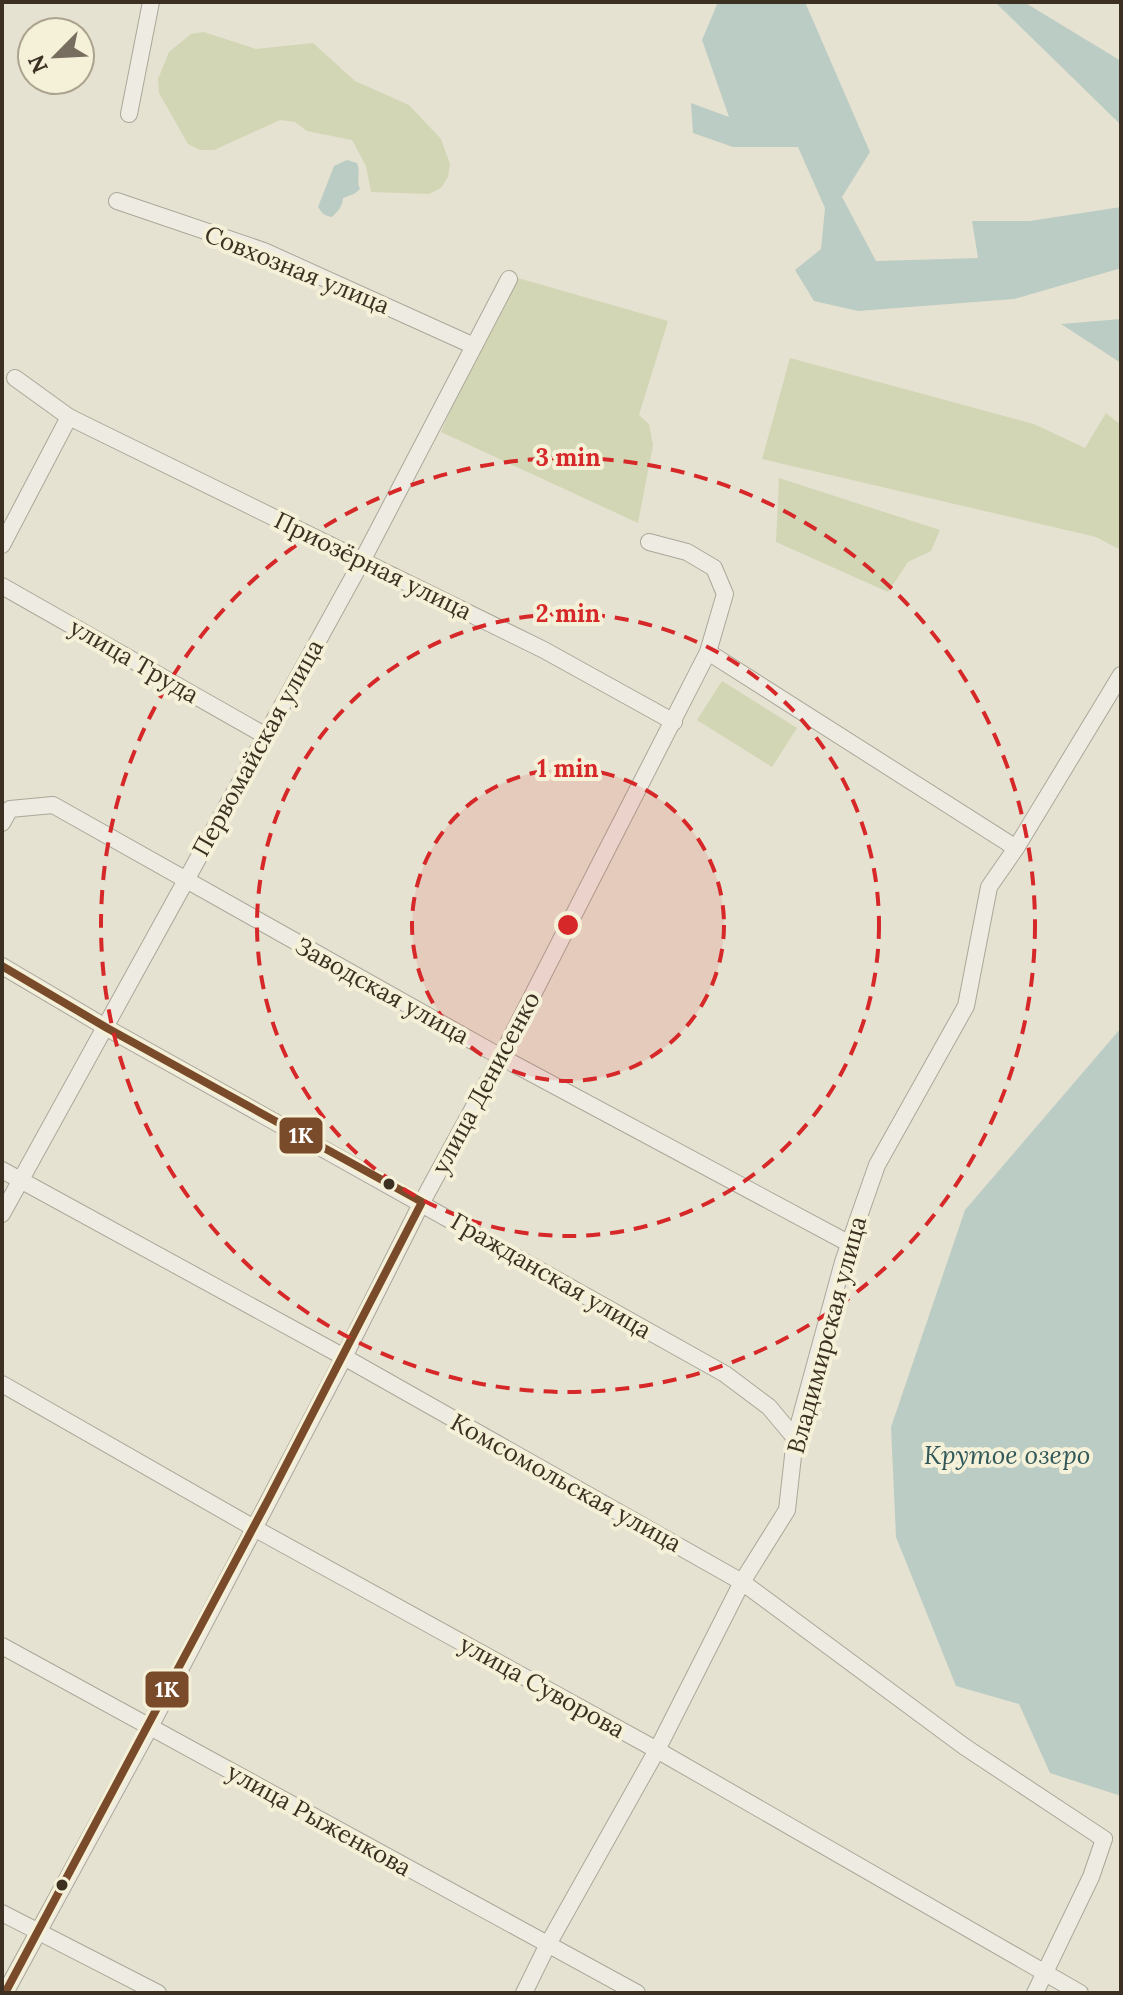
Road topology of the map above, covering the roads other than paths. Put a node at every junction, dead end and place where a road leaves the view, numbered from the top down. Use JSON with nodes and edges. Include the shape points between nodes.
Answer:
{"nodes":[{"id":1,"x":151,"y":2,"type":"edge"},
{"id":2,"x":129,"y":114,"type":"dead end"},
{"id":3,"x":117,"y":201,"type":"dead end"},
{"id":4,"x":509,"y":279,"type":"dead end"},
{"id":5,"x":474,"y":346,"type":"junction"},
{"id":6,"x":15,"y":378,"type":"dead end"},
{"id":7,"x":69,"y":417,"type":"junction"},
{"id":8,"x":649,"y":542,"type":"dead end"},
{"id":9,"x":2,"y":545,"type":"edge"},
{"id":10,"x":362,"y":561,"type":"junction"},
{"id":11,"x":2,"y":586,"type":"edge"},
{"id":12,"x":708,"y":652,"type":"junction"},
{"id":13,"x":1121,"y":675,"type":"edge"},
{"id":14,"x":674,"y":722,"type":"junction"},
{"id":15,"x":266,"y":736,"type":"junction"},
{"id":16,"x":2,"y":823,"type":"edge"},
{"id":17,"x":1016,"y":848,"type":"junction"},
{"id":18,"x":184,"y":881,"type":"junction"},
{"id":19,"x":2,"y":966,"type":"edge"},
{"id":20,"x":107,"y":1028,"type":"junction"},
{"id":21,"x":501,"y":1057,"type":"junction"},
{"id":22,"x":2,"y":1170,"type":"edge"},
{"id":23,"x":20,"y":1180,"type":"junction"},
{"id":24,"x":422,"y":1202,"type":"junction"},
{"id":25,"x":2,"y":1214,"type":"edge"},
{"id":26,"x":850,"y":1244,"type":"junction"},
{"id":27,"x":344,"y":1357,"type":"junction"},
{"id":28,"x":2,"y":1384,"type":"edge"},
{"id":29,"x":795,"y":1438,"type":"junction"},
{"id":30,"x":254,"y":1528,"type":"junction"},
{"id":31,"x":742,"y":1582,"type":"junction"},
{"id":32,"x":2,"y":1646,"type":"edge"},
{"id":33,"x":150,"y":1727,"type":"junction"},
{"id":34,"x":657,"y":1750,"type":"junction"},
{"id":35,"x":2,"y":1913,"type":"edge"},
{"id":36,"x":38,"y":1932,"type":"junction"},
{"id":37,"x":547,"y":1946,"type":"junction"},
{"id":38,"x":1046,"y":1974,"type":"junction"},
{"id":39,"x":5,"y":1993,"type":"edge"},
{"id":40,"x":158,"y":1993,"type":"edge"},
{"id":41,"x":524,"y":1993,"type":"edge"},
{"id":42,"x":637,"y":1993,"type":"edge"},
{"id":43,"x":1035,"y":1993,"type":"edge"},
{"id":44,"x":1080,"y":1993,"type":"edge"}],
"edges":[{"from":1,"to":2,"type":"street"},
{"from":3,"to":5,"type":"street","name":"Совхозная улица","via":[[264,251]]},
{"from":4,"to":5,"type":"street","name":"Первомайская улица"},
{"from":5,"to":10,"type":"street","name":"Первомайская улица"},
{"from":6,"to":7,"type":"street","name":"Приозёрная улица"},
{"from":7,"to":9,"type":"street"},
{"from":7,"to":10,"type":"street","name":"Приозёрная улица"},
{"from":8,"to":12,"type":"street","name":"улица Денисенко","via":[[687,552],[714,568],[725,594]]},
{"from":10,"to":14,"type":"street","name":"Приозёрная улица","via":[[544,650]]},
{"from":10,"to":15,"type":"street","name":"Первомайская улица"},
{"from":11,"to":15,"type":"street","name":"улица Труда"},
{"from":12,"to":14,"type":"street","name":"улица Денисенко"},
{"from":12,"to":17,"type":"street"},
{"from":13,"to":17,"type":"street","name":"Владимирская улица"},
{"from":14,"to":21,"type":"street","name":"улица Денисенко"},
{"from":15,"to":18,"type":"street","name":"Первомайская улица"},
{"from":16,"to":18,"type":"street","name":"Заводская улица","via":[[10,809],[53,805]]},
{"from":17,"to":26,"type":"street","name":"Владимирская улица","via":[[989,887],[966,1006],[877,1165]]},
{"from":18,"to":20,"type":"street","name":"Первомайская улица"},
{"from":18,"to":21,"type":"street","name":"Заводская улица"},
{"from":19,"to":20,"type":"street","name":"Гражданская улица"},
{"from":20,"to":23,"type":"street","name":"Первомайская улица"},
{"from":20,"to":24,"type":"street","name":"Гражданская улица"},
{"from":21,"to":24,"type":"street","name":"улица Денисенко"},
{"from":21,"to":26,"type":"street","name":"Заводская улица"},
{"from":22,"to":23,"type":"street","name":"Комсомольская улица"},
{"from":23,"to":25,"type":"street","name":"Первомайская улица"},
{"from":23,"to":27,"type":"street","name":"Комсомольская улица"},
{"from":24,"to":27,"type":"street","name":"улица Денисенко"},
{"from":24,"to":29,"type":"street","name":"Гражданская улица","via":[[725,1374],[769,1407]]},
{"from":26,"to":29,"type":"street","name":"Владимирская улица"},
{"from":27,"to":30,"type":"street","name":"улица Денисенко"},
{"from":27,"to":31,"type":"street","name":"Комсомольская улица"},
{"from":28,"to":30,"type":"street","name":"улица Суворова"},
{"from":29,"to":31,"type":"street","name":"Владимирская улица","via":[[787,1510]]},
{"from":30,"to":33,"type":"street","name":"улица Денисенко"},
{"from":30,"to":34,"type":"street","name":"улица Суворова"},
{"from":31,"to":34,"type":"street","name":"Владимирская улица"},
{"from":31,"to":38,"type":"street","name":"Комсомольская улица","via":[[965,1747],[1104,1839]]},
{"from":32,"to":33,"type":"street","name":"улица Рыженкова"},
{"from":33,"to":36,"type":"street","name":"улица Денисенко"},
{"from":33,"to":37,"type":"street","name":"улица Рыженкова"},
{"from":34,"to":37,"type":"street","name":"Владимирская улица"},
{"from":34,"to":38,"type":"street","name":"улица Суворова"},
{"from":35,"to":36,"type":"street"},
{"from":36,"to":39,"type":"street","name":"улица Денисенко"},
{"from":36,"to":40,"type":"street"},
{"from":37,"to":41,"type":"street","name":"Владимирская улица"},
{"from":37,"to":42,"type":"street","name":"улица Рыженкова"},
{"from":38,"to":43,"type":"street"},
{"from":38,"to":44,"type":"street","name":"улица Суворова"}]}
